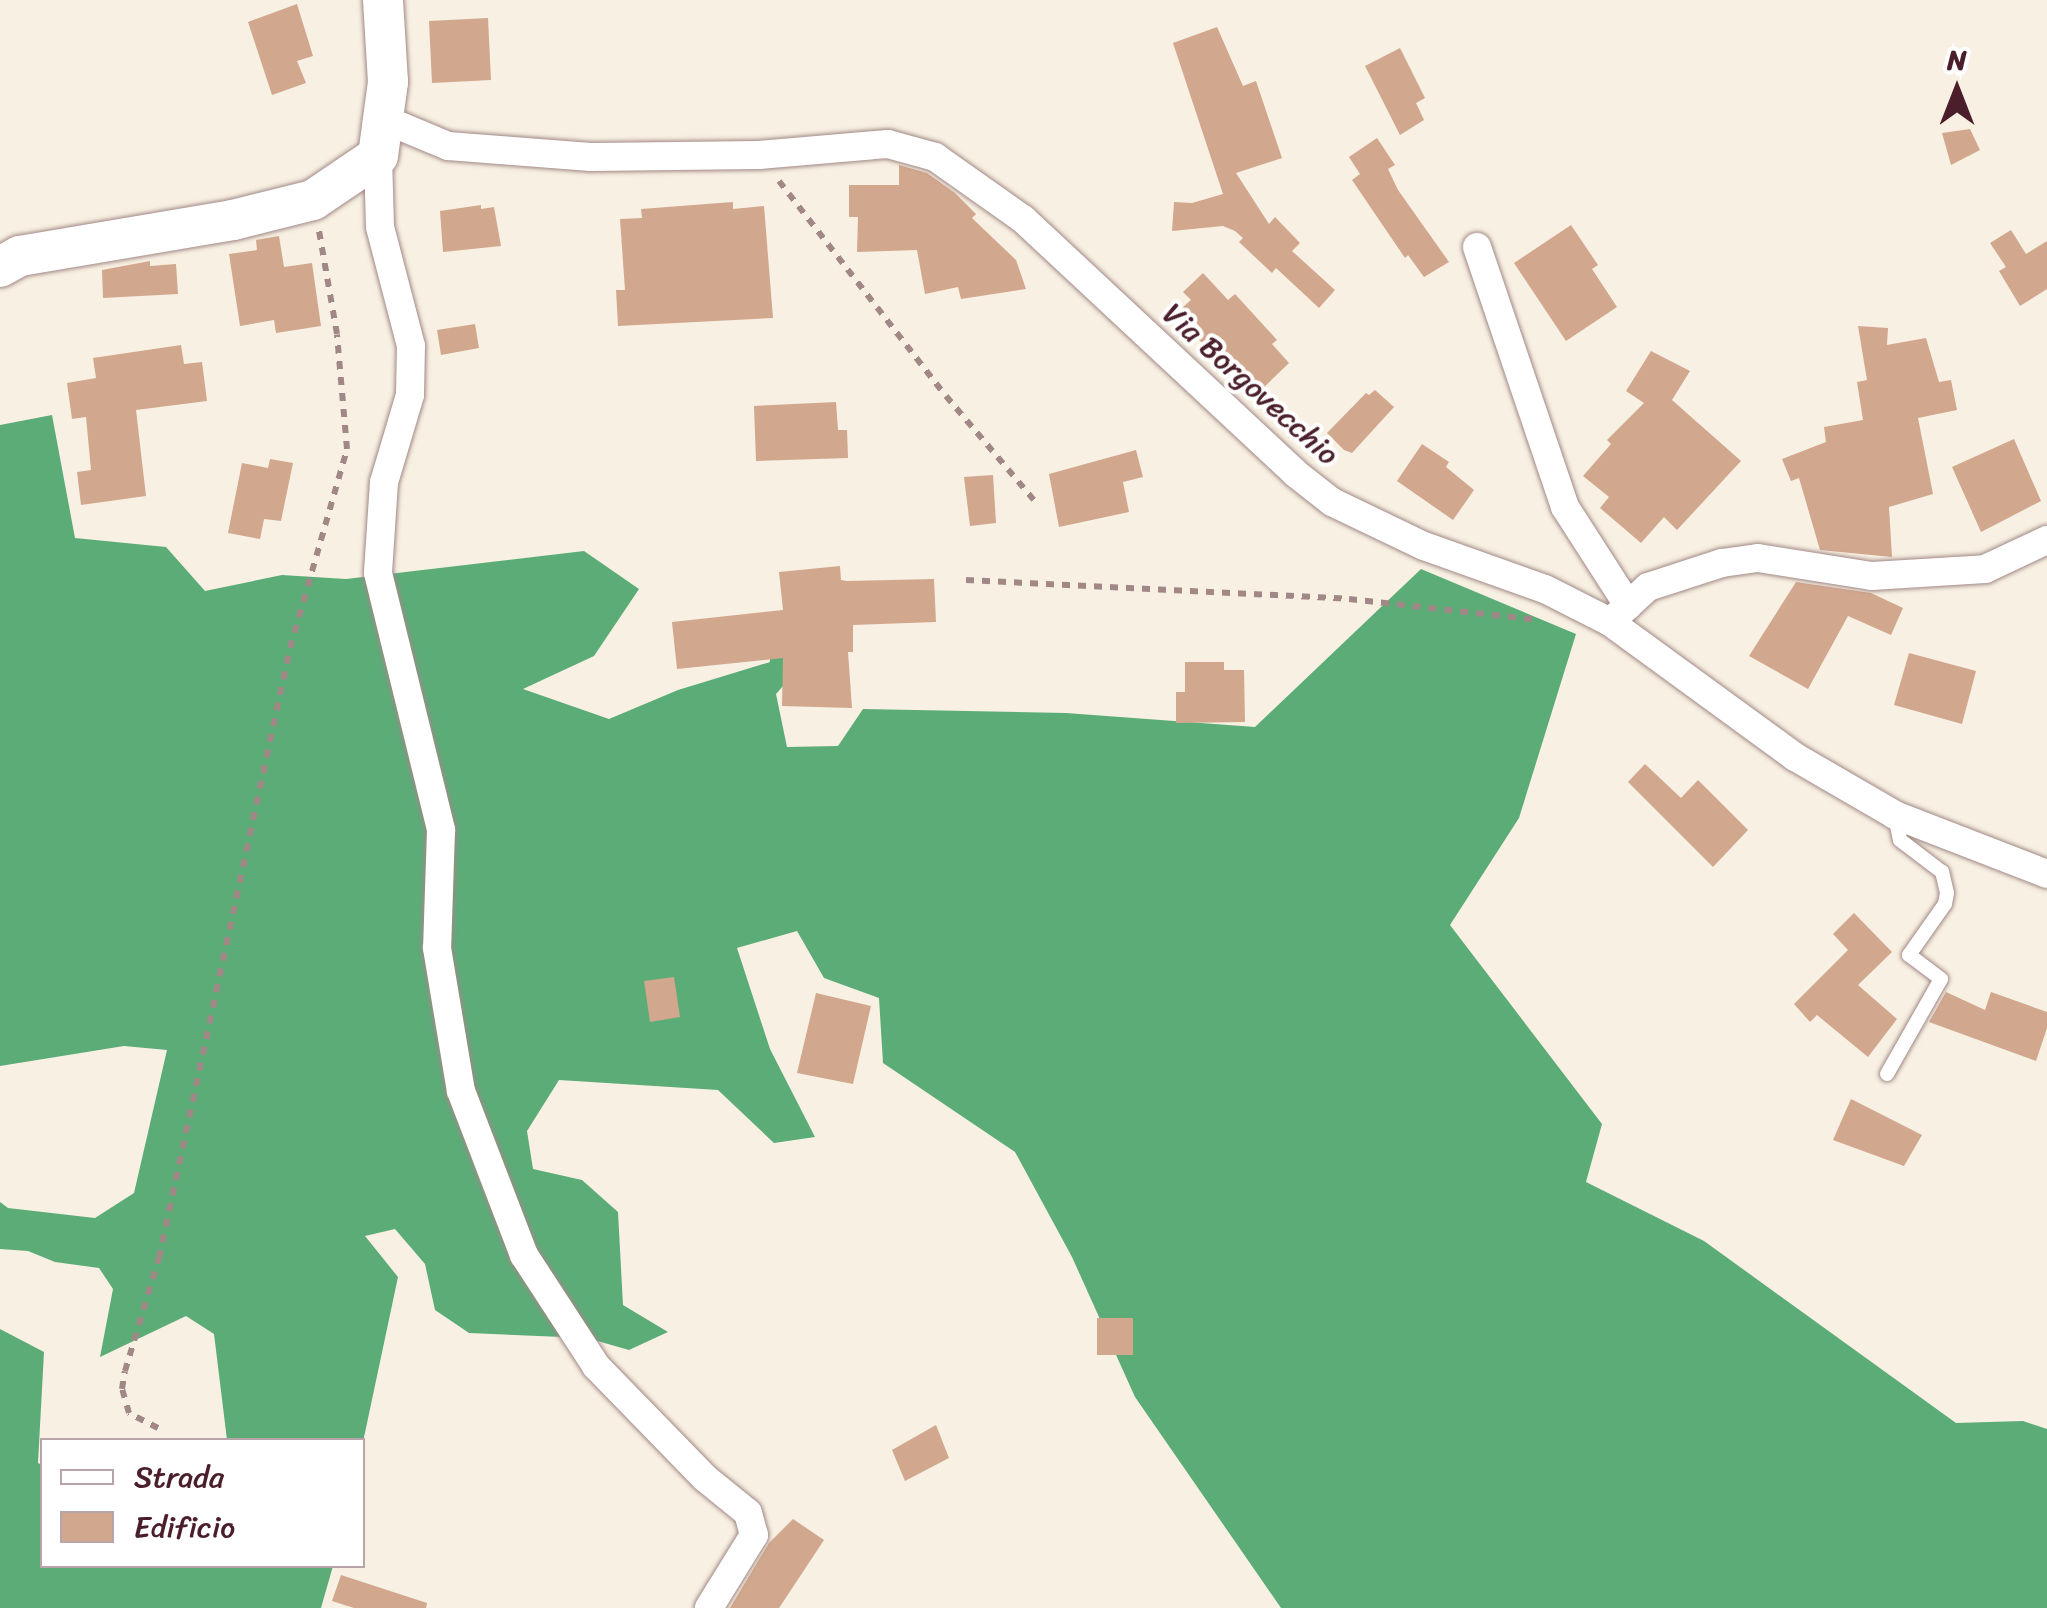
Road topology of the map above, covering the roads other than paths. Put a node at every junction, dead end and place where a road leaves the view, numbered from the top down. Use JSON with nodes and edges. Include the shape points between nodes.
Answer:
{"nodes":[{"id":1,"x":383,"y":0,"type":"edge"},
{"id":2,"x":379,"y":137,"type":"junction"},
{"id":3,"x":1477,"y":247,"type":"dead end"},
{"id":4,"x":0,"y":267,"type":"edge"},
{"id":5,"x":2047,"y":540,"type":"edge"},
{"id":6,"x":1619,"y":614,"type":"junction"},
{"id":7,"x":1895,"y":815,"type":"junction"},
{"id":8,"x":2047,"y":874,"type":"edge"},
{"id":9,"x":1887,"y":1074,"type":"dead end"},
{"id":10,"x":709,"y":1608,"type":"edge"}],
"edges":[{"from":1,"to":2,"type":"street","via":[[388,82]]},
{"from":2,"to":4,"type":"street","via":[[313,200],[20,256]]},
{"from":2,"to":6,"type":"street","name":"Via Borgovecchio","via":[[592,157],[759,155],[888,144],[935,157],[1023,219],[1332,502],[1424,546]]},
{"from":2,"to":10,"type":"street","via":[[380,227],[411,346],[410,395],[384,482],[378,573],[441,830],[437,948],[461,1091],[524,1255],[596,1366],[705,1478],[748,1512],[754,1534]]},
{"from":3,"to":6,"type":"street","via":[[1565,507]]},
{"from":5,"to":6,"type":"street","via":[[1985,569],[1872,576],[1758,558],[1722,564],[1648,587]]},
{"from":6,"to":7,"type":"street","name":"Via Borgovecchio","via":[[1795,758]]},
{"from":7,"to":8,"type":"street","name":"Via Borgovecchio"},
{"from":7,"to":9,"type":"lane","via":[[1900,840],[1942,872],[1947,892],[1909,955],[1940,979]]}]}
